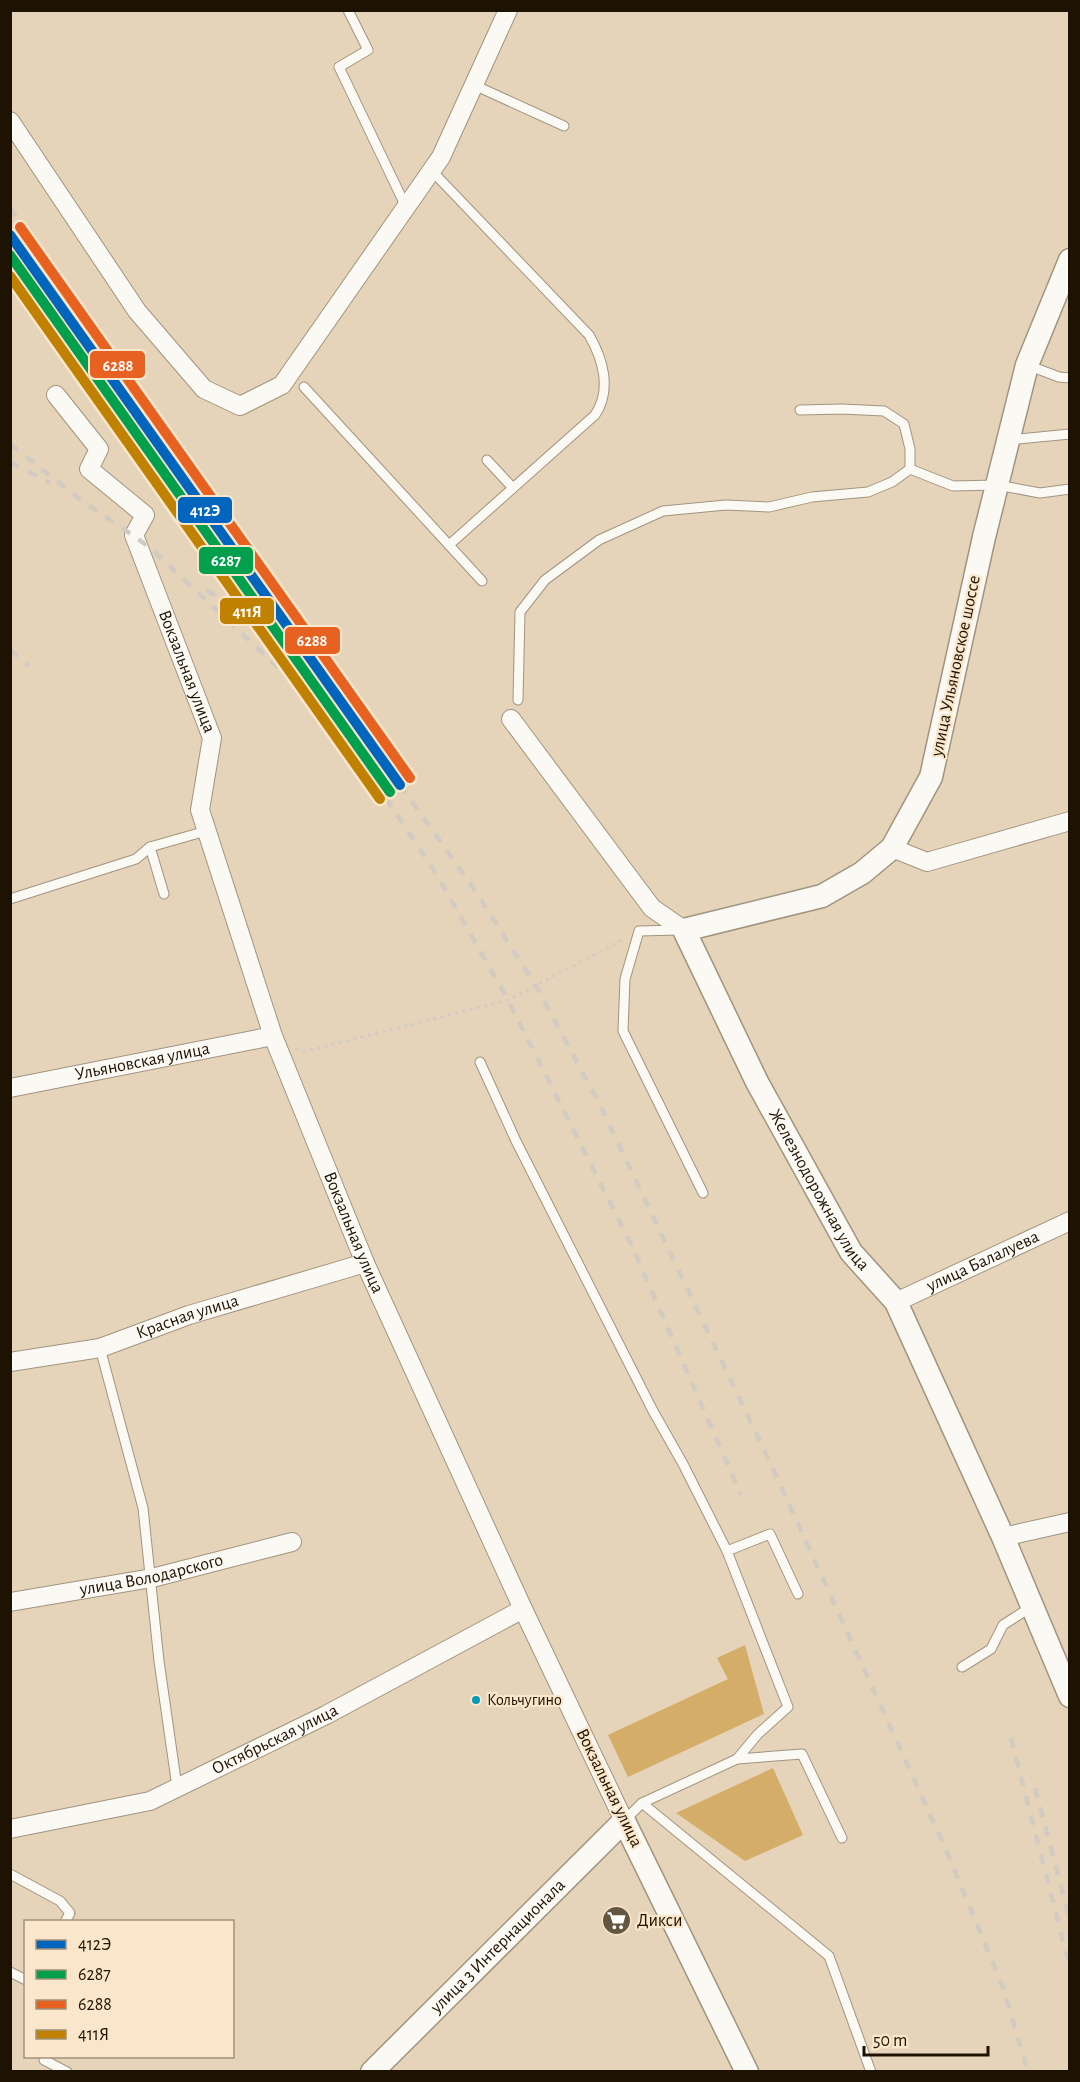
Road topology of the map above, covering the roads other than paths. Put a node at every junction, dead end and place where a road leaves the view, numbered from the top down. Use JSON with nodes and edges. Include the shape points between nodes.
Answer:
{"nodes":[{"id":1,"x":348,"y":10,"type":"edge"},
{"id":2,"x":508,"y":10,"type":"edge"},
{"id":3,"x":474,"y":85,"type":"junction"},
{"id":4,"x":10,"y":121,"type":"edge"},
{"id":5,"x":564,"y":126,"type":"dead end"},
{"id":6,"x":432,"y":171,"type":"junction"},
{"id":7,"x":406,"y":207,"type":"junction"},
{"id":8,"x":1070,"y":260,"type":"edge"},
{"id":9,"x":1027,"y":365,"type":"junction"},
{"id":10,"x":1070,"y":378,"type":"edge"},
{"id":11,"x":304,"y":387,"type":"dead end"},
{"id":12,"x":56,"y":395,"type":"dead end"},
{"id":13,"x":800,"y":410,"type":"dead end"},
{"id":14,"x":1070,"y":434,"type":"edge"},
{"id":15,"x":1008,"y":440,"type":"junction"},
{"id":16,"x":487,"y":460,"type":"dead end"},
{"id":17,"x":910,"y":469,"type":"junction"},
{"id":18,"x":997,"y":485,"type":"junction"},
{"id":19,"x":513,"y":488,"type":"junction"},
{"id":20,"x":1070,"y":489,"type":"edge"},
{"id":21,"x":449,"y":545,"type":"junction"},
{"id":22,"x":482,"y":581,"type":"dead end"},
{"id":23,"x":518,"y":700,"type":"dead end"},
{"id":24,"x":512,"y":719,"type":"dead end"},
{"id":25,"x":1070,"y":821,"type":"edge"},
{"id":26,"x":206,"y":831,"type":"junction"},
{"id":27,"x":150,"y":847,"type":"junction"},
{"id":28,"x":892,"y":848,"type":"junction"},
{"id":29,"x":164,"y":894,"type":"dead end"},
{"id":30,"x":10,"y":899,"type":"edge"},
{"id":31,"x":684,"y":930,"type":"junction"},
{"id":32,"x":273,"y":1036,"type":"junction"},
{"id":33,"x":480,"y":1062,"type":"dead end"},
{"id":34,"x":10,"y":1088,"type":"edge"},
{"id":35,"x":703,"y":1193,"type":"dead end"},
{"id":36,"x":1070,"y":1221,"type":"edge"},
{"id":37,"x":365,"y":1263,"type":"junction"},
{"id":38,"x":896,"y":1302,"type":"junction"},
{"id":39,"x":100,"y":1348,"type":"junction"},
{"id":40,"x":10,"y":1362,"type":"edge"},
{"id":41,"x":1070,"y":1522,"type":"edge"},
{"id":42,"x":1003,"y":1538,"type":"junction"},
{"id":43,"x":292,"y":1542,"type":"dead end"},
{"id":44,"x":727,"y":1551,"type":"junction"},
{"id":45,"x":152,"y":1578,"type":"junction"},
{"id":46,"x":798,"y":1594,"type":"dead end"},
{"id":47,"x":10,"y":1602,"type":"edge"},
{"id":48,"x":1031,"y":1607,"type":"junction"},
{"id":49,"x":523,"y":1609,"type":"junction"},
{"id":50,"x":962,"y":1666,"type":"dead end"},
{"id":51,"x":1070,"y":1696,"type":"edge"},
{"id":52,"x":737,"y":1759,"type":"junction"},
{"id":53,"x":177,"y":1787,"type":"junction"},
{"id":54,"x":642,"y":1803,"type":"junction"},
{"id":55,"x":624,"y":1821,"type":"junction"},
{"id":56,"x":10,"y":1828,"type":"edge"},
{"id":57,"x":842,"y":1838,"type":"dead end"},
{"id":58,"x":10,"y":1874,"type":"edge"},
{"id":59,"x":66,"y":1920,"type":"edge"},
{"id":60,"x":10,"y":1972,"type":"edge"},
{"id":61,"x":24,"y":1979,"type":"edge"},
{"id":62,"x":45,"y":2058,"type":"edge"},
{"id":63,"x":373,"y":2071,"type":"edge"},
{"id":64,"x":67,"y":2072,"type":"edge"},
{"id":65,"x":747,"y":2072,"type":"edge"},
{"id":66,"x":872,"y":2072,"type":"edge"}],
"edges":[{"from":1,"to":7,"type":"lane","via":[[368,50],[339,68]]},
{"from":2,"to":3,"type":"street"},
{"from":3,"to":5,"type":"lane"},
{"from":3,"to":6,"type":"street"},
{"from":4,"to":7,"type":"street","via":[[137,311],[204,389],[240,405],[282,385]]},
{"from":6,"to":7,"type":"street"},
{"from":6,"to":19,"type":"lane","via":[[589,335],[602,362],[604,386],[600,408]]},
{"from":8,"to":9,"type":"street","name":"улица Ульяновское шоссе"},
{"from":9,"to":10,"type":"lane"},
{"from":9,"to":15,"type":"street","name":"улица Ульяновское шоссе"},
{"from":11,"to":21,"type":"lane"},
{"from":12,"to":26,"type":"street","name":"Вокзальная улица","via":[[99,449],[90,469],[145,515],[135,535],[212,738],[200,810]]},
{"from":13,"to":17,"type":"lane","via":[[884,411],[904,424]]},
{"from":14,"to":15,"type":"lane"},
{"from":15,"to":18,"type":"street","name":"улица Ульяновское шоссе"},
{"from":16,"to":19,"type":"lane"},
{"from":17,"to":18,"type":"lane","via":[[953,486]]},
{"from":17,"to":23,"type":"lane","via":[[868,492],[812,497],[769,507],[726,505],[663,511],[599,540],[544,580],[520,612]]},
{"from":18,"to":20,"type":"lane","via":[[1040,493]]},
{"from":18,"to":28,"type":"street","name":"улица Ульяновское шоссе","via":[[931,777]]},
{"from":19,"to":21,"type":"lane"},
{"from":21,"to":22,"type":"lane"},
{"from":24,"to":31,"type":"street","name":"Железнодорожная улица","via":[[652,908]]},
{"from":25,"to":28,"type":"street","via":[[927,862]]},
{"from":26,"to":27,"type":"lane"},
{"from":26,"to":32,"type":"street","name":"Вокзальная улица"},
{"from":27,"to":29,"type":"lane"},
{"from":27,"to":30,"type":"lane","via":[[136,859]]},
{"from":28,"to":31,"type":"street","name":"улица Ульяновское шоссе","via":[[862,873],[822,896]]},
{"from":31,"to":35,"type":"lane","via":[[639,931],[625,979],[623,1031]]},
{"from":31,"to":38,"type":"street","name":"Железнодорожная улица","via":[[758,1082],[851,1252]]},
{"from":32,"to":34,"type":"street","name":"Ульяновская улица"},
{"from":32,"to":37,"type":"street","name":"Вокзальная улица"},
{"from":33,"to":44,"type":"lane","via":[[542,1193]]},
{"from":36,"to":38,"type":"street","name":"улица Балалуева"},
{"from":37,"to":39,"type":"street","name":"Красная улица","via":[[189,1315]]},
{"from":37,"to":49,"type":"street","name":"Вокзальная улица"},
{"from":38,"to":42,"type":"street","name":"Железнодорожная улица"},
{"from":39,"to":40,"type":"street","name":"Красная улица"},
{"from":39,"to":45,"type":"lane","via":[[143,1508]]},
{"from":41,"to":42,"type":"street"},
{"from":42,"to":48,"type":"street","name":"Железнодорожная улица"},
{"from":43,"to":45,"type":"street","name":"улица Володарского"},
{"from":44,"to":46,"type":"lane","via":[[770,1534]]},
{"from":44,"to":52,"type":"lane","via":[[788,1707]]},
{"from":45,"to":47,"type":"street","name":"улица Володарского"},
{"from":45,"to":53,"type":"lane"},
{"from":48,"to":50,"type":"lane","via":[[1003,1625],[991,1649]]},
{"from":48,"to":51,"type":"street","name":"Железнодорожная улица"},
{"from":49,"to":53,"type":"street","name":"Октябрьская улица","via":[[326,1715]]},
{"from":49,"to":55,"type":"street","name":"Вокзальная улица"},
{"from":52,"to":54,"type":"lane"},
{"from":52,"to":57,"type":"lane","via":[[802,1754]]},
{"from":53,"to":56,"type":"street","name":"Октябрьская улица","via":[[150,1801]]},
{"from":54,"to":55,"type":"lane"},
{"from":54,"to":66,"type":"lane","via":[[829,1956]]},
{"from":55,"to":63,"type":"street","name":"улица 3 Интернационала"},
{"from":55,"to":65,"type":"street","name":"Вокзальная улица"},
{"from":58,"to":59,"type":"lane","via":[[60,1901],[70,1913]]},
{"from":60,"to":61,"type":"lane"},
{"from":62,"to":64,"type":"lane"}]}
